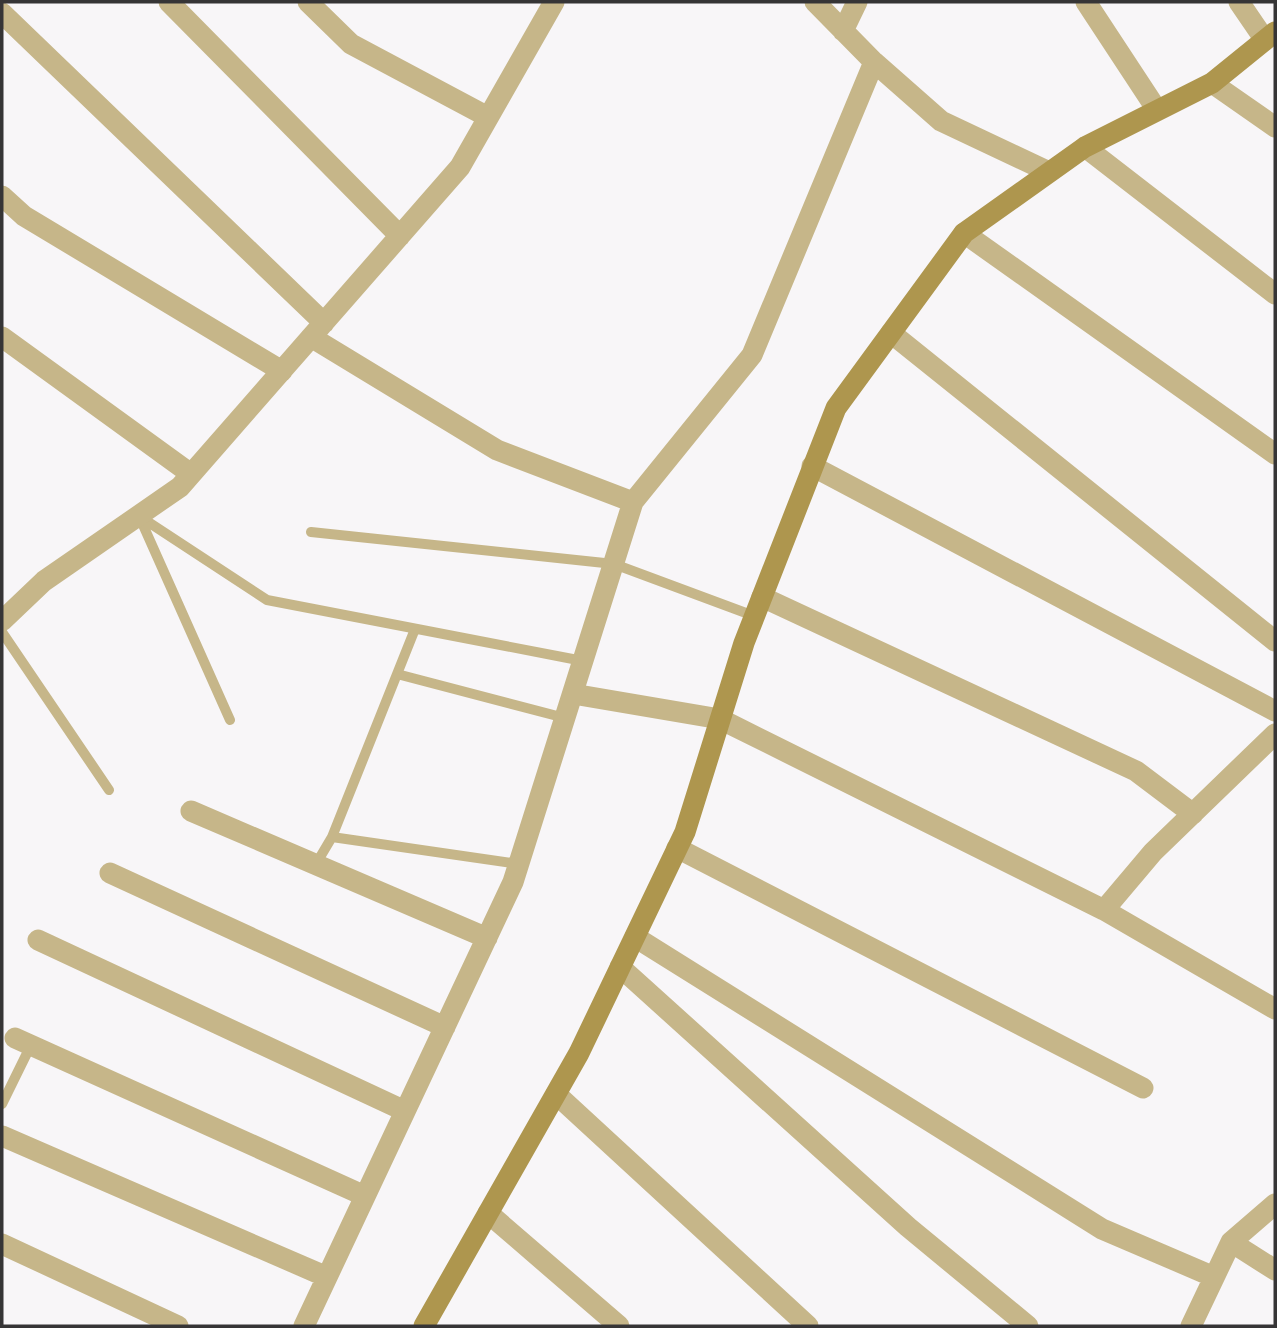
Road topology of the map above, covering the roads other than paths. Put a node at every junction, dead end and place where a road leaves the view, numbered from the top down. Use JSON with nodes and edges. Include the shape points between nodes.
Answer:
{"nodes":[{"id":1,"x":169,"y":2,"type":"edge"},
{"id":2,"x":309,"y":2,"type":"edge"},
{"id":3,"x":552,"y":2,"type":"edge"},
{"id":4,"x":814,"y":2,"type":"edge"},
{"id":5,"x":857,"y":2,"type":"edge"},
{"id":6,"x":1086,"y":2,"type":"edge"},
{"id":7,"x":1239,"y":2,"type":"edge"},
{"id":8,"x":2,"y":13,"type":"edge"},
{"id":9,"x":843,"y":30,"type":"junction"},
{"id":10,"x":1270,"y":36,"type":"edge"},
{"id":11,"x":874,"y":62,"type":"junction"},
{"id":12,"x":1212,"y":83,"type":"junction"},
{"id":13,"x":1157,"y":110,"type":"junction"},
{"id":14,"x":488,"y":117,"type":"junction"},
{"id":15,"x":1275,"y":127,"type":"edge"},
{"id":16,"x":1085,"y":147,"type":"junction"},
{"id":17,"x":1047,"y":171,"type":"junction"},
{"id":18,"x":2,"y":196,"type":"edge"},
{"id":19,"x":964,"y":233,"type":"junction"},
{"id":20,"x":400,"y":236,"type":"junction"},
{"id":21,"x":1275,"y":294,"type":"edge"},
{"id":22,"x":318,"y":330,"type":"junction"},
{"id":23,"x":891,"y":333,"type":"junction"},
{"id":24,"x":2,"y":337,"type":"edge"},
{"id":25,"x":282,"y":371,"type":"junction"},
{"id":26,"x":1275,"y":454,"type":"edge"},
{"id":27,"x":813,"y":466,"type":"junction"},
{"id":28,"x":191,"y":474,"type":"junction"},
{"id":29,"x":633,"y":502,"type":"junction"},
{"id":30,"x":139,"y":516,"type":"junction"},
{"id":31,"x":311,"y":532,"type":"dead end"},
{"id":32,"x":614,"y":564,"type":"junction"},
{"id":33,"x":758,"y":606,"type":"junction"},
{"id":34,"x":2,"y":621,"type":"edge"},
{"id":35,"x":415,"y":629,"type":"junction"},
{"id":36,"x":2,"y":632,"type":"edge"},
{"id":37,"x":1275,"y":641,"type":"edge"},
{"id":38,"x":583,"y":662,"type":"junction"},
{"id":39,"x":397,"y":674,"type":"junction"},
{"id":40,"x":573,"y":694,"type":"junction"},
{"id":41,"x":1275,"y":711,"type":"edge"},
{"id":42,"x":565,"y":718,"type":"junction"},
{"id":43,"x":720,"y":719,"type":"junction"},
{"id":44,"x":230,"y":720,"type":"dead end"},
{"id":45,"x":1275,"y":734,"type":"edge"},
{"id":46,"x":109,"y":790,"type":"dead end"},
{"id":47,"x":191,"y":811,"type":"dead end"},
{"id":48,"x":1193,"y":814,"type":"junction"},
{"id":49,"x":332,"y":837,"type":"junction"},
{"id":50,"x":677,"y":848,"type":"junction"},
{"id":51,"x":316,"y":864,"type":"junction"},
{"id":52,"x":519,"y":864,"type":"junction"},
{"id":53,"x":110,"y":873,"type":"dead end"},
{"id":54,"x":1104,"y":910,"type":"junction"},
{"id":55,"x":635,"y":937,"type":"junction"},
{"id":56,"x":487,"y":938,"type":"junction"},
{"id":57,"x":38,"y":940,"type":"dead end"},
{"id":58,"x":621,"y":967,"type":"junction"},
{"id":59,"x":1275,"y":1009,"type":"edge"},
{"id":60,"x":445,"y":1027,"type":"junction"},
{"id":61,"x":23,"y":1042,"type":"joint"},
{"id":62,"x":1143,"y":1088,"type":"dead end"},
{"id":63,"x":556,"y":1094,"type":"junction"},
{"id":64,"x":2,"y":1104,"type":"edge"},
{"id":65,"x":405,"y":1111,"type":"junction"},
{"id":66,"x":2,"y":1136,"type":"edge"},
{"id":67,"x":365,"y":1196,"type":"junction"},
{"id":68,"x":1275,"y":1204,"type":"edge"},
{"id":69,"x":488,"y":1213,"type":"junction"},
{"id":70,"x":1231,"y":1242,"type":"junction"},
{"id":71,"x":2,"y":1244,"type":"edge"},
{"id":72,"x":1275,"y":1270,"type":"edge"},
{"id":73,"x":327,"y":1277,"type":"junction"},
{"id":74,"x":1214,"y":1277,"type":"junction"},
{"id":75,"x":171,"y":1325,"type":"edge"},
{"id":76,"x":304,"y":1326,"type":"edge"},
{"id":77,"x":424,"y":1326,"type":"edge"},
{"id":78,"x":619,"y":1326,"type":"edge"},
{"id":79,"x":808,"y":1326,"type":"edge"},
{"id":80,"x":1028,"y":1326,"type":"edge"},
{"id":81,"x":1191,"y":1326,"type":"edge"}],
"edges":[{"from":1,"to":20,"type":"street"},
{"from":2,"to":14,"type":"street","via":[[351,44]]},
{"from":3,"to":14,"type":"street"},
{"from":4,"to":9,"type":"street"},
{"from":5,"to":9,"type":"street"},
{"from":6,"to":13,"type":"street"},
{"from":7,"to":10,"type":"street"},
{"from":8,"to":22,"type":"street"},
{"from":9,"to":11,"type":"street"},
{"from":10,"to":12,"type":"street"},
{"from":11,"to":17,"type":"street","via":[[941,121]]},
{"from":11,"to":29,"type":"street","via":[[752,355]]},
{"from":12,"to":13,"type":"street"},
{"from":12,"to":15,"type":"street"},
{"from":13,"to":16,"type":"street"},
{"from":14,"to":20,"type":"street","via":[[460,167]]},
{"from":16,"to":17,"type":"street"},
{"from":16,"to":21,"type":"street"},
{"from":17,"to":19,"type":"street"},
{"from":18,"to":25,"type":"street","via":[[24,216]]},
{"from":19,"to":23,"type":"street"},
{"from":19,"to":26,"type":"street"},
{"from":20,"to":22,"type":"street"},
{"from":22,"to":25,"type":"street"},
{"from":22,"to":29,"type":"street","via":[[497,450]]},
{"from":23,"to":27,"type":"street","via":[[836,408]]},
{"from":23,"to":37,"type":"street"},
{"from":24,"to":28,"type":"street"},
{"from":25,"to":28,"type":"street"},
{"from":27,"to":33,"type":"street"},
{"from":27,"to":41,"type":"street"},
{"from":28,"to":30,"type":"street"},
{"from":29,"to":32,"type":"street"},
{"from":30,"to":34,"type":"street","via":[[44,581]]},
{"from":30,"to":35,"type":"lane","via":[[267,600]]},
{"from":30,"to":44,"type":"lane"},
{"from":31,"to":32,"type":"lane"},
{"from":32,"to":33,"type":"lane"},
{"from":32,"to":38,"type":"street"},
{"from":33,"to":43,"type":"street"},
{"from":33,"to":48,"type":"street","via":[[1136,771]]},
{"from":35,"to":38,"type":"lane"},
{"from":35,"to":39,"type":"lane"},
{"from":36,"to":46,"type":"lane"},
{"from":38,"to":40,"type":"street"},
{"from":39,"to":42,"type":"lane"},
{"from":39,"to":49,"type":"lane"},
{"from":40,"to":42,"type":"street"},
{"from":40,"to":43,"type":"street"},
{"from":42,"to":52,"type":"street"},
{"from":43,"to":50,"type":"street"},
{"from":43,"to":54,"type":"street"},
{"from":45,"to":48,"type":"street"},
{"from":47,"to":51,"type":"street"},
{"from":48,"to":54,"type":"street"},
{"from":49,"to":51,"type":"lane"},
{"from":49,"to":52,"type":"lane"},
{"from":50,"to":55,"type":"street"},
{"from":50,"to":62,"type":"street"},
{"from":51,"to":56,"type":"street"},
{"from":52,"to":56,"type":"street"},
{"from":53,"to":60,"type":"street"},
{"from":54,"to":59,"type":"street"},
{"from":55,"to":58,"type":"street"},
{"from":55,"to":74,"type":"street","via":[[1102,1229]]},
{"from":56,"to":60,"type":"street"},
{"from":57,"to":65,"type":"street"},
{"from":58,"to":63,"type":"street"},
{"from":58,"to":80,"type":"street","via":[[908,1227]]},
{"from":60,"to":65,"type":"street"},
{"from":61,"to":64,"type":"lane"},
{"from":61,"to":67,"type":"street"},
{"from":63,"to":69,"type":"street"},
{"from":63,"to":79,"type":"street"},
{"from":65,"to":67,"type":"street"},
{"from":66,"to":73,"type":"street"},
{"from":67,"to":73,"type":"street"},
{"from":68,"to":70,"type":"street"},
{"from":69,"to":77,"type":"street"},
{"from":69,"to":78,"type":"street"},
{"from":70,"to":72,"type":"street"},
{"from":70,"to":74,"type":"street"},
{"from":71,"to":75,"type":"street"},
{"from":73,"to":76,"type":"street"},
{"from":74,"to":81,"type":"street"}]}
